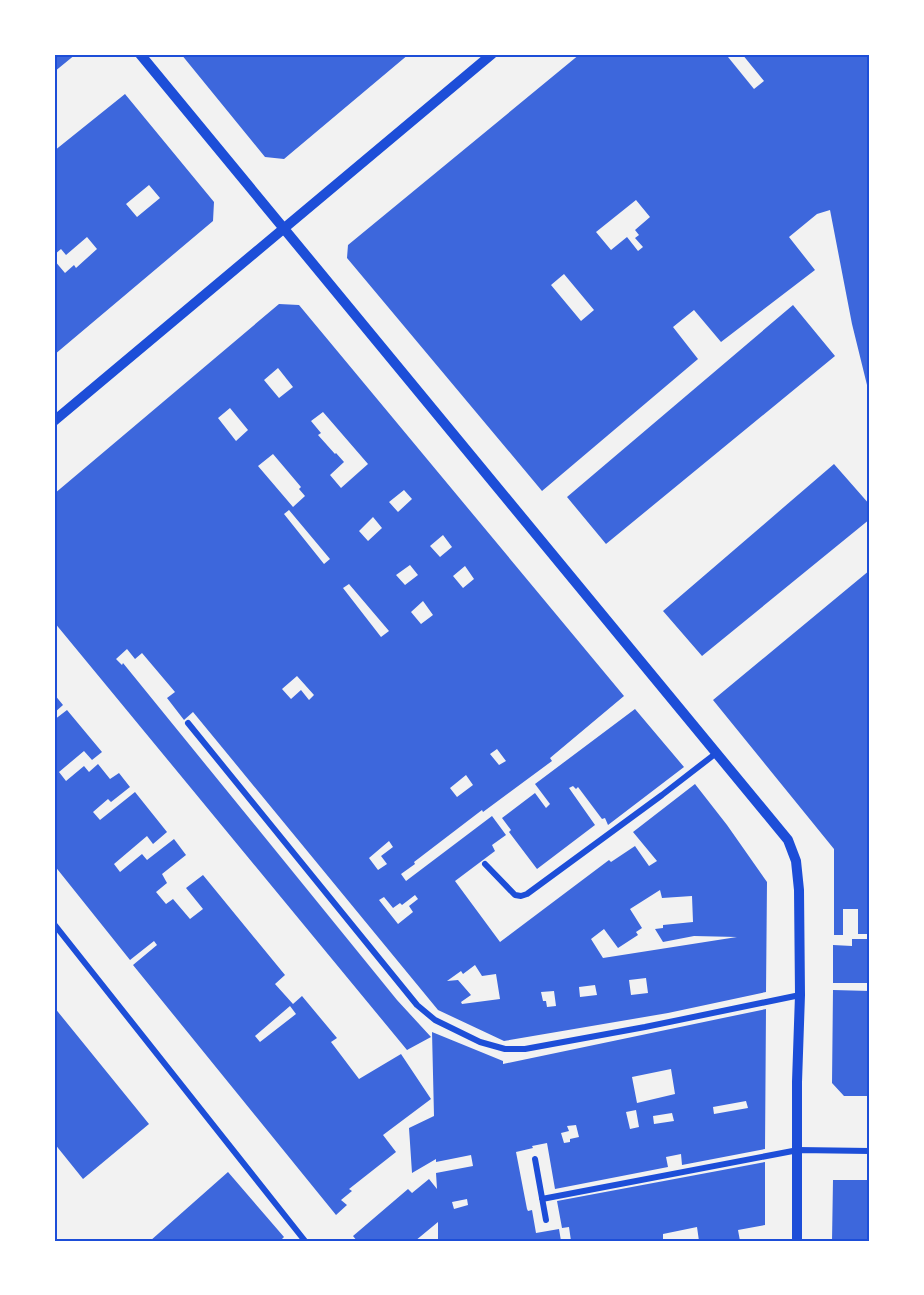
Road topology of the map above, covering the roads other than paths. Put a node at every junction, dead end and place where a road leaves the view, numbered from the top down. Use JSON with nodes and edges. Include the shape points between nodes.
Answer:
{"nodes":[{"id":1,"x":140,"y":54,"type":"edge"},
{"id":2,"x":492,"y":54,"type":"edge"},
{"id":3,"x":284,"y":230,"type":"junction"},
{"id":4,"x":54,"y":421,"type":"edge"},
{"id":5,"x":188,"y":723,"type":"dead end"},
{"id":6,"x":715,"y":754,"type":"junction"},
{"id":7,"x":485,"y":864,"type":"dead end"},
{"id":8,"x":54,"y":924,"type":"edge"},
{"id":9,"x":800,"y":995,"type":"junction"},
{"id":10,"x":798,"y":1150,"type":"junction"},
{"id":11,"x":870,"y":1151,"type":"edge"},
{"id":12,"x":535,"y":1159,"type":"dead end"},
{"id":13,"x":542,"y":1199,"type":"junction"},
{"id":14,"x":546,"y":1220,"type":"dead end"},
{"id":15,"x":305,"y":1241,"type":"edge"},
{"id":16,"x":797,"y":1241,"type":"edge"}],
"edges":[{"from":1,"to":3,"type":"street"},
{"from":2,"to":3,"type":"street"},
{"from":3,"to":4,"type":"street"},
{"from":3,"to":6,"type":"street"},
{"from":5,"to":9,"type":"street","via":[[417,1005],[435,1020],[480,1042],[505,1049],[525,1049]]},
{"from":6,"to":7,"type":"street","via":[[527,894],[515,896]]},
{"from":6,"to":9,"type":"street","via":[[788,840],[796,861],[800,890]]},
{"from":8,"to":15,"type":"street"},
{"from":9,"to":10,"type":"street"},
{"from":10,"to":11,"type":"street"},
{"from":10,"to":13,"type":"street"},
{"from":10,"to":16,"type":"street"},
{"from":12,"to":13,"type":"street"},
{"from":13,"to":14,"type":"street"}]}
